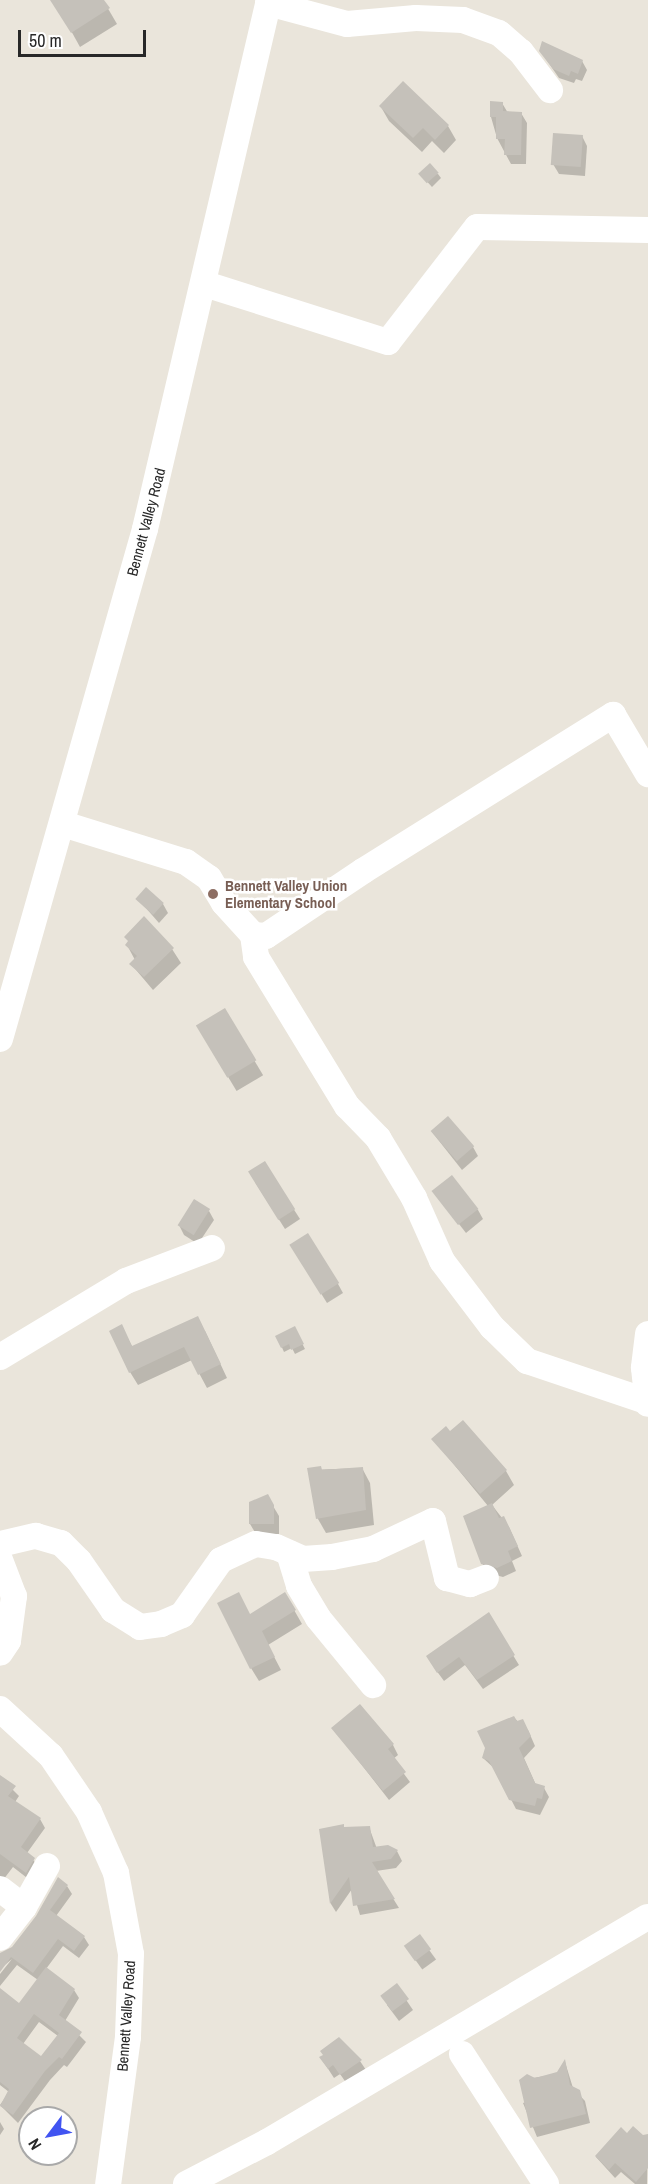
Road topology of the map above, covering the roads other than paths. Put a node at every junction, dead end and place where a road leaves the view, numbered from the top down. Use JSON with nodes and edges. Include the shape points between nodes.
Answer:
{"nodes":[{"id":1,"x":268,"y":2,"type":"edge"},
{"id":2,"x":550,"y":90,"type":"dead end"},
{"id":3,"x":648,"y":230,"type":"edge"},
{"id":4,"x":205,"y":284,"type":"junction"},
{"id":5,"x":648,"y":774,"type":"edge"},
{"id":6,"x":63,"y":824,"type":"junction"},
{"id":7,"x":253,"y":935,"type":"junction"},
{"id":8,"x":0,"y":1039,"type":"edge"},
{"id":9,"x":212,"y":1248,"type":"dead end"},
{"id":10,"x":648,"y":1334,"type":"edge"},
{"id":11,"x":0,"y":1357,"type":"edge"},
{"id":12,"x":647,"y":1402,"type":"edge"},
{"id":13,"x":0,"y":1544,"type":"edge"},
{"id":14,"x":289,"y":1553,"type":"junction"},
{"id":15,"x":0,"y":1560,"type":"edge"},
{"id":16,"x":486,"y":1578,"type":"dead end"},
{"id":17,"x":0,"y":1653,"type":"edge"},
{"id":18,"x":373,"y":1685,"type":"dead end"},
{"id":19,"x":0,"y":1709,"type":"edge"},
{"id":20,"x":47,"y":1866,"type":"dead end"},
{"id":21,"x":0,"y":1889,"type":"edge"},
{"id":22,"x":24,"y":1907,"type":"junction"},
{"id":23,"x":648,"y":1917,"type":"edge"},
{"id":24,"x":0,"y":1938,"type":"edge"},
{"id":25,"x":462,"y":2054,"type":"dead end"},
{"id":26,"x":108,"y":2184,"type":"edge"},
{"id":27,"x":186,"y":2184,"type":"edge"},
{"id":28,"x":546,"y":2184,"type":"edge"}],
"edges":[{"from":1,"to":2,"type":"street","via":[[347,24],[416,18],[463,20],[499,33],[521,52]]},
{"from":1,"to":4,"type":"street","name":"Bennett Valley Road"},
{"from":3,"to":4,"type":"street","via":[[477,227],[388,342]]},
{"from":4,"to":6,"type":"street","name":"Bennett Valley Road","via":[[145,529]]},
{"from":5,"to":7,"type":"street","via":[[613,715],[266,936]]},
{"from":6,"to":7,"type":"street","via":[[186,862],[210,878],[224,903]]},
{"from":6,"to":8,"type":"street","name":"Bennett Valley Road"},
{"from":7,"to":12,"type":"street","via":[[256,957],[347,1106],[378,1138],[414,1198],[442,1261],[492,1327],[527,1360]]},
{"from":9,"to":11,"type":"street","via":[[126,1281]]},
{"from":10,"to":12,"type":"street","via":[[644,1368]]},
{"from":13,"to":14,"type":"street","via":[[36,1536],[61,1543],[79,1561],[113,1610],[140,1628],[182,1615],[221,1560],[237,1550],[256,1544]]},
{"from":14,"to":16,"type":"street","via":[[303,1559],[373,1550],[433,1521],[447,1578],[470,1584]]},
{"from":14,"to":18,"type":"street","via":[[299,1586],[318,1618]]},
{"from":15,"to":17,"type":"street","via":[[14,1596],[8,1641]]},
{"from":19,"to":26,"type":"street","name":"Bennett Valley Road","via":[[51,1756],[89,1812],[116,1873],[131,1954],[128,2037]]},
{"from":20,"to":22,"type":"street"},
{"from":21,"to":22,"type":"street"},
{"from":22,"to":24,"type":"street"},
{"from":23,"to":27,"type":"street","via":[[267,2142]]},
{"from":25,"to":28,"type":"street"}]}
